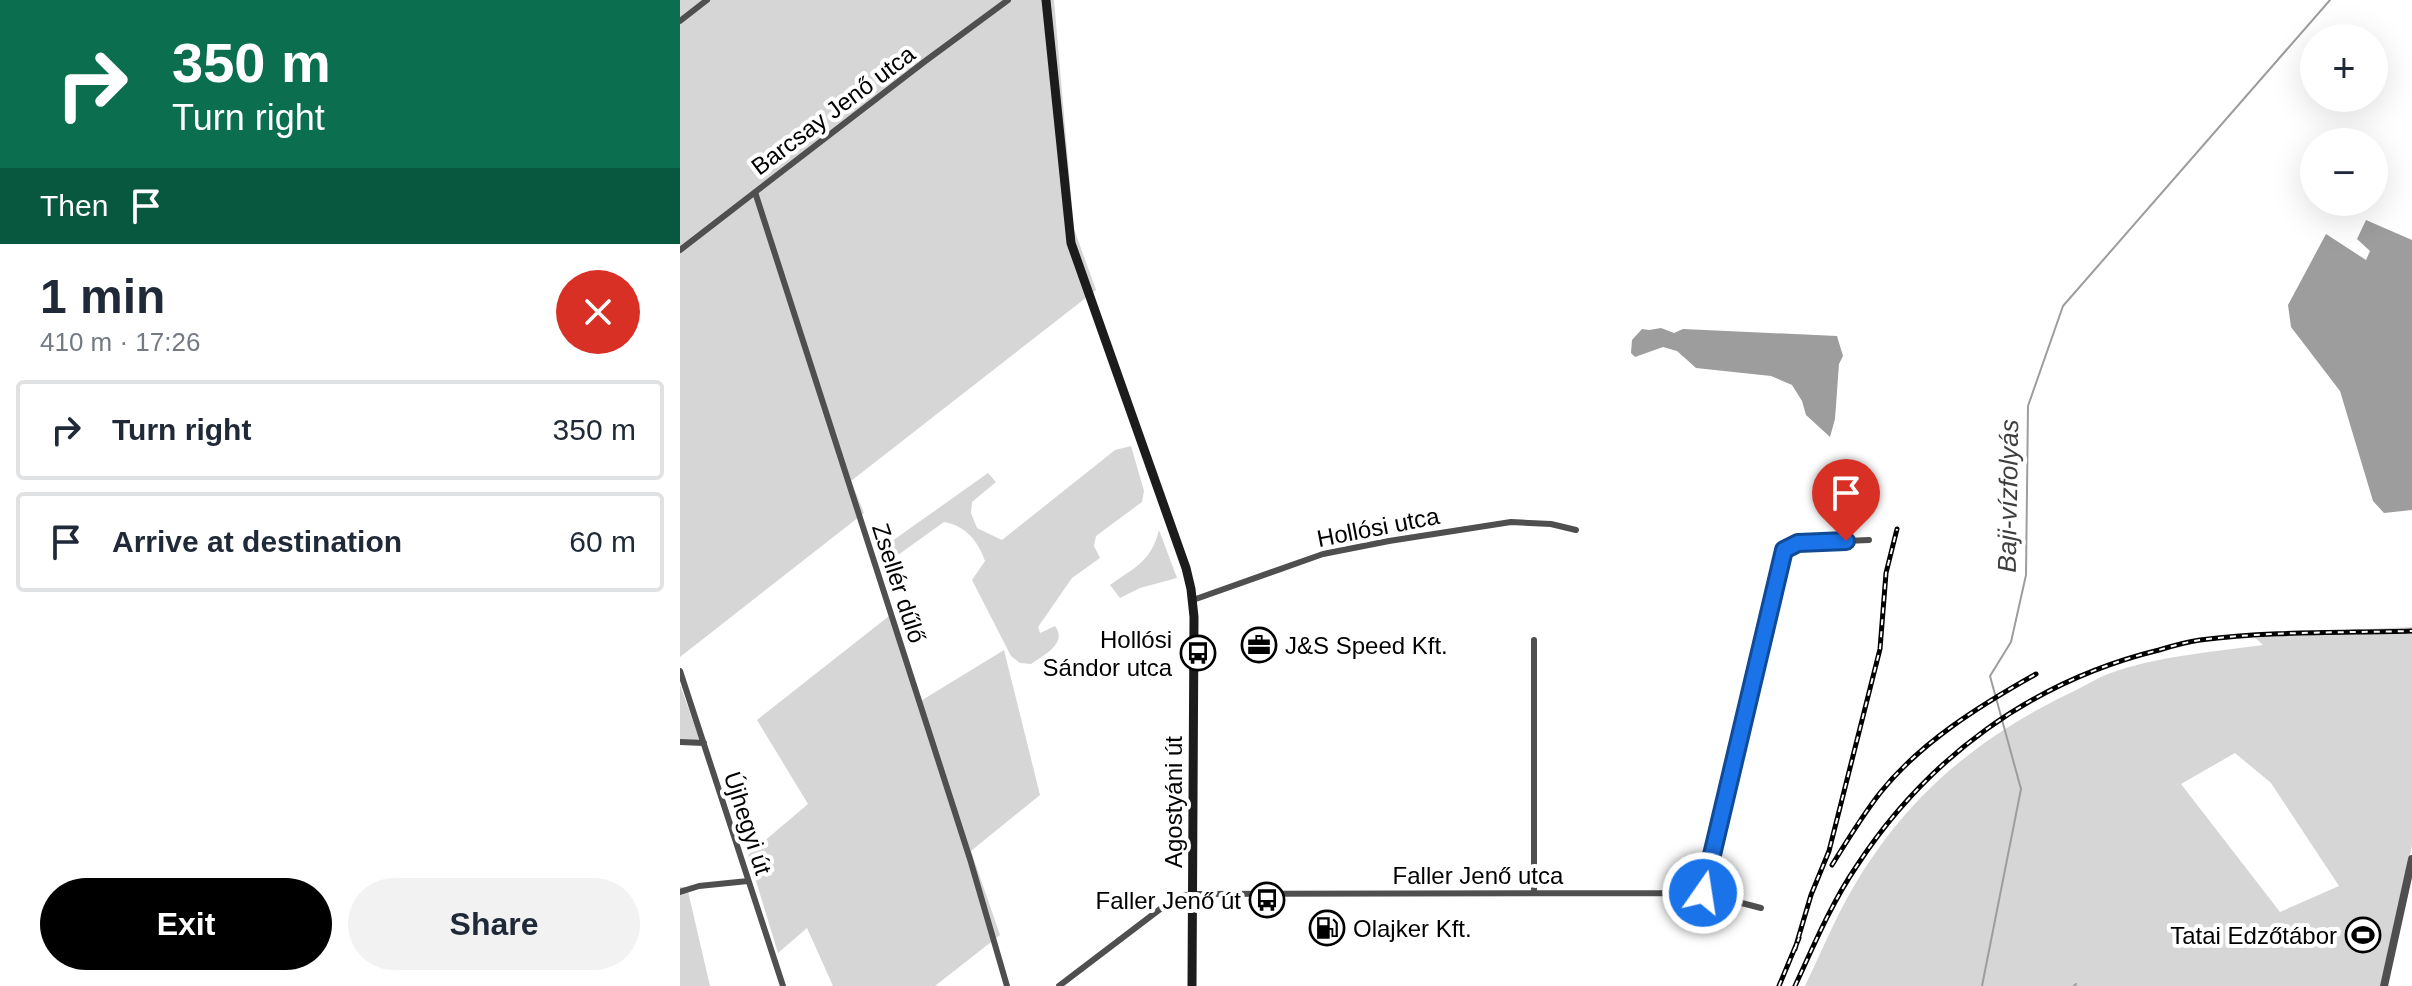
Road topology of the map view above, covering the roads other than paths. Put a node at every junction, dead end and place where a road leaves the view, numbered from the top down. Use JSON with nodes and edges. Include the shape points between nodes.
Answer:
{"nodes":[{"id":1,"x":707,"y":0,"type":"edge"},
{"id":2,"x":1008,"y":0,"type":"edge"},
{"id":3,"x":1046,"y":0,"type":"edge"},
{"id":4,"x":680,"y":21,"type":"edge"},
{"id":5,"x":755,"y":192,"type":"junction"},
{"id":6,"x":680,"y":250,"type":"edge"},
{"id":7,"x":1576,"y":530,"type":"dead end"},
{"id":8,"x":1869,"y":540,"type":"dead end"},
{"id":9,"x":1193,"y":600,"type":"junction"},
{"id":10,"x":1534,"y":640,"type":"dead end"},
{"id":11,"x":680,"y":671,"type":"edge"},
{"id":12,"x":680,"y":742,"type":"edge"},
{"id":13,"x":704,"y":743,"type":"junction"},
{"id":14,"x":2412,"y":859,"type":"edge"},
{"id":15,"x":748,"y":881,"type":"junction"},
{"id":16,"x":680,"y":892,"type":"edge"},
{"id":17,"x":1534,"y":893,"type":"junction"},
{"id":18,"x":1703,"y":893,"type":"junction"},
{"id":19,"x":1193,"y":894,"type":"junction"},
{"id":20,"x":1761,"y":908,"type":"dead end"},
{"id":21,"x":783,"y":986,"type":"edge"},
{"id":22,"x":1007,"y":986,"type":"edge"},
{"id":23,"x":1059,"y":986,"type":"edge"},
{"id":24,"x":1192,"y":986,"type":"edge"},
{"id":25,"x":2384,"y":986,"type":"edge"}],
"edges":[{"from":1,"to":4,"type":"street"},
{"from":2,"to":5,"type":"street","name":"Barcsay Jenő utca"},
{"from":3,"to":9,"type":"main road","name":"Agostyáni út","via":[[1071,243]]},
{"from":5,"to":6,"type":"street","name":"Barcsay Jenő utca"},
{"from":5,"to":22,"type":"street","name":"Zsellér dűlő"},
{"from":7,"to":9,"type":"street","name":"Hollósi utca","via":[[1511,522],[1389,541],[1323,554]]},
{"from":8,"to":18,"type":"street","via":[[1798,543],[1784,550]]},
{"from":9,"to":19,"type":"main road","name":"Agostyáni út"},
{"from":10,"to":17,"type":"street"},
{"from":11,"to":13,"type":"street","name":"Újhegyi út"},
{"from":12,"to":13,"type":"street"},
{"from":13,"to":15,"type":"street","name":"Újhegyi út"},
{"from":14,"to":25,"type":"street"},
{"from":15,"to":16,"type":"street"},
{"from":15,"to":21,"type":"street","name":"Újhegyi út"},
{"from":17,"to":18,"type":"street","name":"Faller Jenő utca"},
{"from":17,"to":19,"type":"street","name":"Faller Jenő utca"},
{"from":18,"to":20,"type":"street","name":"Faller Jenő utca"},
{"from":19,"to":23,"type":"street","via":[[1176,897]]},
{"from":19,"to":24,"type":"main road","name":"Agostyáni út"}]}
